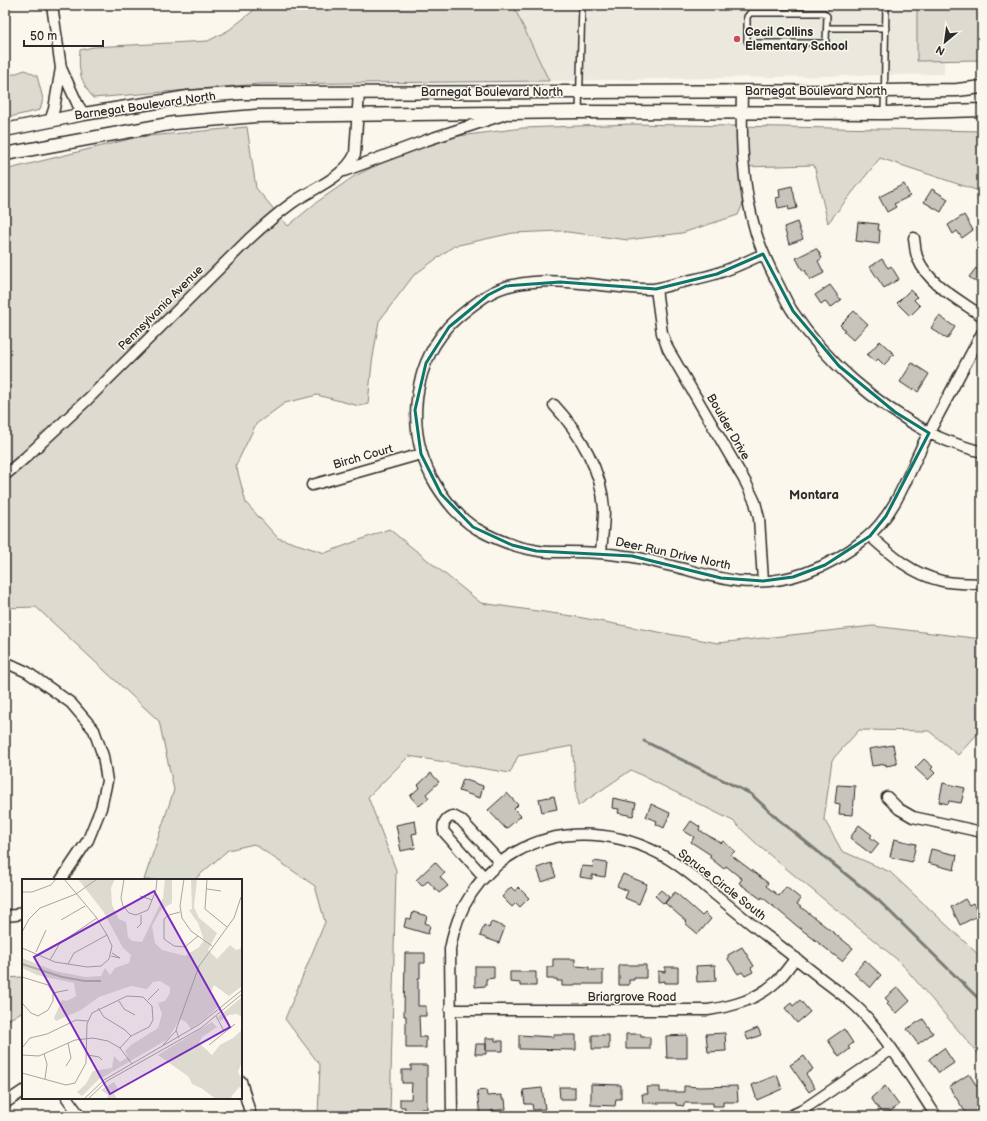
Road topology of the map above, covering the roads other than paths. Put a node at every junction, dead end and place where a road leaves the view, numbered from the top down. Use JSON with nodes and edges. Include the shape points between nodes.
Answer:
{"nodes":[{"id":1,"x":52,"y":5,"type":"edge"},
{"id":2,"x":582,"y":5,"type":"edge"},
{"id":3,"x":886,"y":5,"type":"edge"},
{"id":4,"x":827,"y":28,"type":"junction"},
{"id":5,"x":886,"y":28,"type":"junction"},
{"id":6,"x":61,"y":68,"type":"junction"},
{"id":7,"x":982,"y":87,"type":"edge"},
{"id":8,"x":580,"y":91,"type":"junction"},
{"id":9,"x":742,"y":91,"type":"junction"},
{"id":10,"x":884,"y":91,"type":"junction"},
{"id":11,"x":358,"y":92,"type":"junction"},
{"id":12,"x":982,"y":110,"type":"edge"},
{"id":13,"x":579,"y":112,"type":"junction"},
{"id":14,"x":741,"y":112,"type":"junction"},
{"id":15,"x":884,"y":113,"type":"junction"},
{"id":16,"x":84,"y":114,"type":"junction"},
{"id":17,"x":504,"y":114,"type":"junction"},
{"id":18,"x":358,"y":116,"type":"junction"},
{"id":19,"x":50,"y":121,"type":"junction"},
{"id":20,"x":5,"y":130,"type":"edge"},
{"id":21,"x":5,"y":154,"type":"edge"},
{"id":22,"x":344,"y":171,"type":"junction"},
{"id":23,"x":914,"y":238,"type":"dead end"},
{"id":24,"x":763,"y":254,"type":"junction"},
{"id":25,"x":656,"y":289,"type":"junction"},
{"id":26,"x":982,"y":316,"type":"edge"},
{"id":27,"x":982,"y":332,"type":"edge"},
{"id":28,"x":554,"y":405,"type":"dead end"},
{"id":29,"x":929,"y":433,"type":"junction"},
{"id":30,"x":982,"y":452,"type":"edge"},
{"id":31,"x":421,"y":454,"type":"junction"},
{"id":32,"x":5,"y":475,"type":"edge"},
{"id":33,"x":312,"y":485,"type":"dead end"},
{"id":34,"x":870,"y":536,"type":"junction"},
{"id":35,"x":601,"y":553,"type":"junction"},
{"id":36,"x":763,"y":581,"type":"junction"},
{"id":37,"x":982,"y":584,"type":"edge"},
{"id":38,"x":5,"y":662,"type":"edge"},
{"id":39,"x":887,"y":797,"type":"dead end"},
{"id":40,"x":982,"y":832,"type":"edge"},
{"id":41,"x":500,"y":862,"type":"junction"},
{"id":42,"x":484,"y":877,"type":"junction"},
{"id":43,"x":62,"y":879,"type":"edge"},
{"id":44,"x":22,"y":912,"type":"edge"},
{"id":45,"x":5,"y":916,"type":"edge"},
{"id":46,"x":796,"y":958,"type":"junction"},
{"id":47,"x":450,"y":1010,"type":"junction"},
{"id":48,"x":892,"y":1049,"type":"junction"},
{"id":49,"x":242,"y":1084,"type":"edge"},
{"id":50,"x":22,"y":1092,"type":"edge"},
{"id":51,"x":68,"y":1099,"type":"edge"},
{"id":52,"x":5,"y":1103,"type":"edge"},
{"id":53,"x":80,"y":1116,"type":"edge"},
{"id":54,"x":251,"y":1116,"type":"edge"},
{"id":55,"x":452,"y":1116,"type":"edge"},
{"id":56,"x":790,"y":1116,"type":"edge"},
{"id":57,"x":936,"y":1116,"type":"edge"}],
"edges":[{"from":1,"to":6,"type":"street"},
{"from":2,"to":8,"type":"lane"},
{"from":3,"to":5,"type":"lane"},
{"from":4,"to":4,"type":"lane","via":[[827,16],[824,13],[753,12],[747,17],[747,40],[750,43],[823,43]]},
{"from":4,"to":5,"type":"lane"},
{"from":5,"to":10,"type":"lane"},
{"from":6,"to":16,"type":"street"},
{"from":6,"to":19,"type":"street","via":[[56,104]]},
{"from":7,"to":10,"type":"street","name":"Barnegat Boulevard North"},
{"from":8,"to":9,"type":"street","name":"Barnegat Boulevard North"},
{"from":8,"to":11,"type":"street","name":"Barnegat Boulevard North"},
{"from":8,"to":13,"type":"lane"},
{"from":9,"to":10,"type":"street","name":"Barnegat Boulevard North"},
{"from":9,"to":14,"type":"street"},
{"from":10,"to":15,"type":"lane"},
{"from":11,"to":16,"type":"street","name":"Barnegat Boulevard North","via":[[242,93],[188,97]]},
{"from":11,"to":18,"type":"street","name":"Pennsylvania Avenue"},
{"from":12,"to":15,"type":"street","name":"Barnegat Boulevard North"},
{"from":13,"to":14,"type":"street","name":"Barnegat Boulevard North"},
{"from":13,"to":17,"type":"street","name":"Barnegat Boulevard North"},
{"from":14,"to":15,"type":"street","name":"Barnegat Boulevard North"},
{"from":14,"to":24,"type":"street","via":[[745,181],[755,231]]},
{"from":16,"to":19,"type":"street","name":"Barnegat Boulevard North"},
{"from":17,"to":18,"type":"street","name":"Barnegat Boulevard North"},
{"from":17,"to":22,"type":"street","name":"Pennsylvania Avenue"},
{"from":18,"to":21,"type":"street","name":"Barnegat Boulevard North","via":[[256,116],[174,123]]},
{"from":18,"to":22,"type":"street","name":"Pennsylvania Avenue","via":[[355,154]]},
{"from":19,"to":20,"type":"street","name":"Barnegat Boulevard North"},
{"from":22,"to":32,"type":"street","name":"Pennsylvania Avenue","via":[[292,203],[263,226],[88,399]]},
{"from":23,"to":26,"type":"street","via":[[918,258],[925,272],[934,282]]},
{"from":24,"to":25,"type":"street","name":"Deer Run Drive North","via":[[717,274]]},
{"from":24,"to":29,"type":"street","via":[[793,312],[814,340],[863,389]]},
{"from":25,"to":31,"type":"street","name":"Deer Run Drive North","via":[[538,281],[506,286],[488,295],[449,327],[436,343],[426,363],[419,382],[415,410]]},
{"from":25,"to":36,"type":"street","name":"Boulder Drive","via":[[662,333],[668,349],[755,502],[759,518]]},
{"from":27,"to":29,"type":"street","name":"Deer Run Drive North"},
{"from":28,"to":35,"type":"street","via":[[575,431],[592,462],[600,484],[604,510]]},
{"from":29,"to":30,"type":"street"},
{"from":29,"to":34,"type":"street","name":"Deer Run Drive North","via":[[900,493]]},
{"from":31,"to":33,"type":"street","name":"Birch Court"},
{"from":31,"to":35,"type":"street","name":"Deer Run Drive North","via":[[441,494],[474,527],[512,545],[536,551]]},
{"from":34,"to":36,"type":"street","name":"Deer Run Drive North","via":[[852,550],[812,572]]},
{"from":34,"to":37,"type":"street","via":[[894,558],[914,571],[943,581]]},
{"from":35,"to":36,"type":"street","name":"Deer Run Drive North","via":[[632,556],[738,581]]},
{"from":38,"to":43,"type":"street","via":[[27,672],[70,703],[94,730],[103,756],[107,781],[101,808],[88,840]]},
{"from":39,"to":40,"type":"street","via":[[899,809],[913,817]]},
{"from":41,"to":42,"type":"street","name":"Spruce Circle South"},
{"from":41,"to":42,"type":"street","via":[[460,820],[453,816],[447,819],[443,825],[444,832]]},
{"from":41,"to":46,"type":"street","name":"Spruce Circle South","via":[[530,844],[564,835],[592,834],[635,843],[666,857],[690,874]]},
{"from":42,"to":47,"type":"street","name":"Spruce Circle South","via":[[471,893],[454,928],[450,949]]},
{"from":44,"to":45,"type":"street"},
{"from":46,"to":47,"type":"street","name":"Briargrove Road","via":[[777,982],[761,994],[723,1008]]},
{"from":46,"to":48,"type":"street","name":"Spruce Circle South","via":[[856,1007]]},
{"from":47,"to":55,"type":"street","name":"Spruce Circle South"},
{"from":48,"to":56,"type":"street"},
{"from":48,"to":57,"type":"street","name":"Spruce Circle South"},
{"from":49,"to":54,"type":"street"},
{"from":50,"to":52,"type":"street"},
{"from":51,"to":53,"type":"street"}]}
